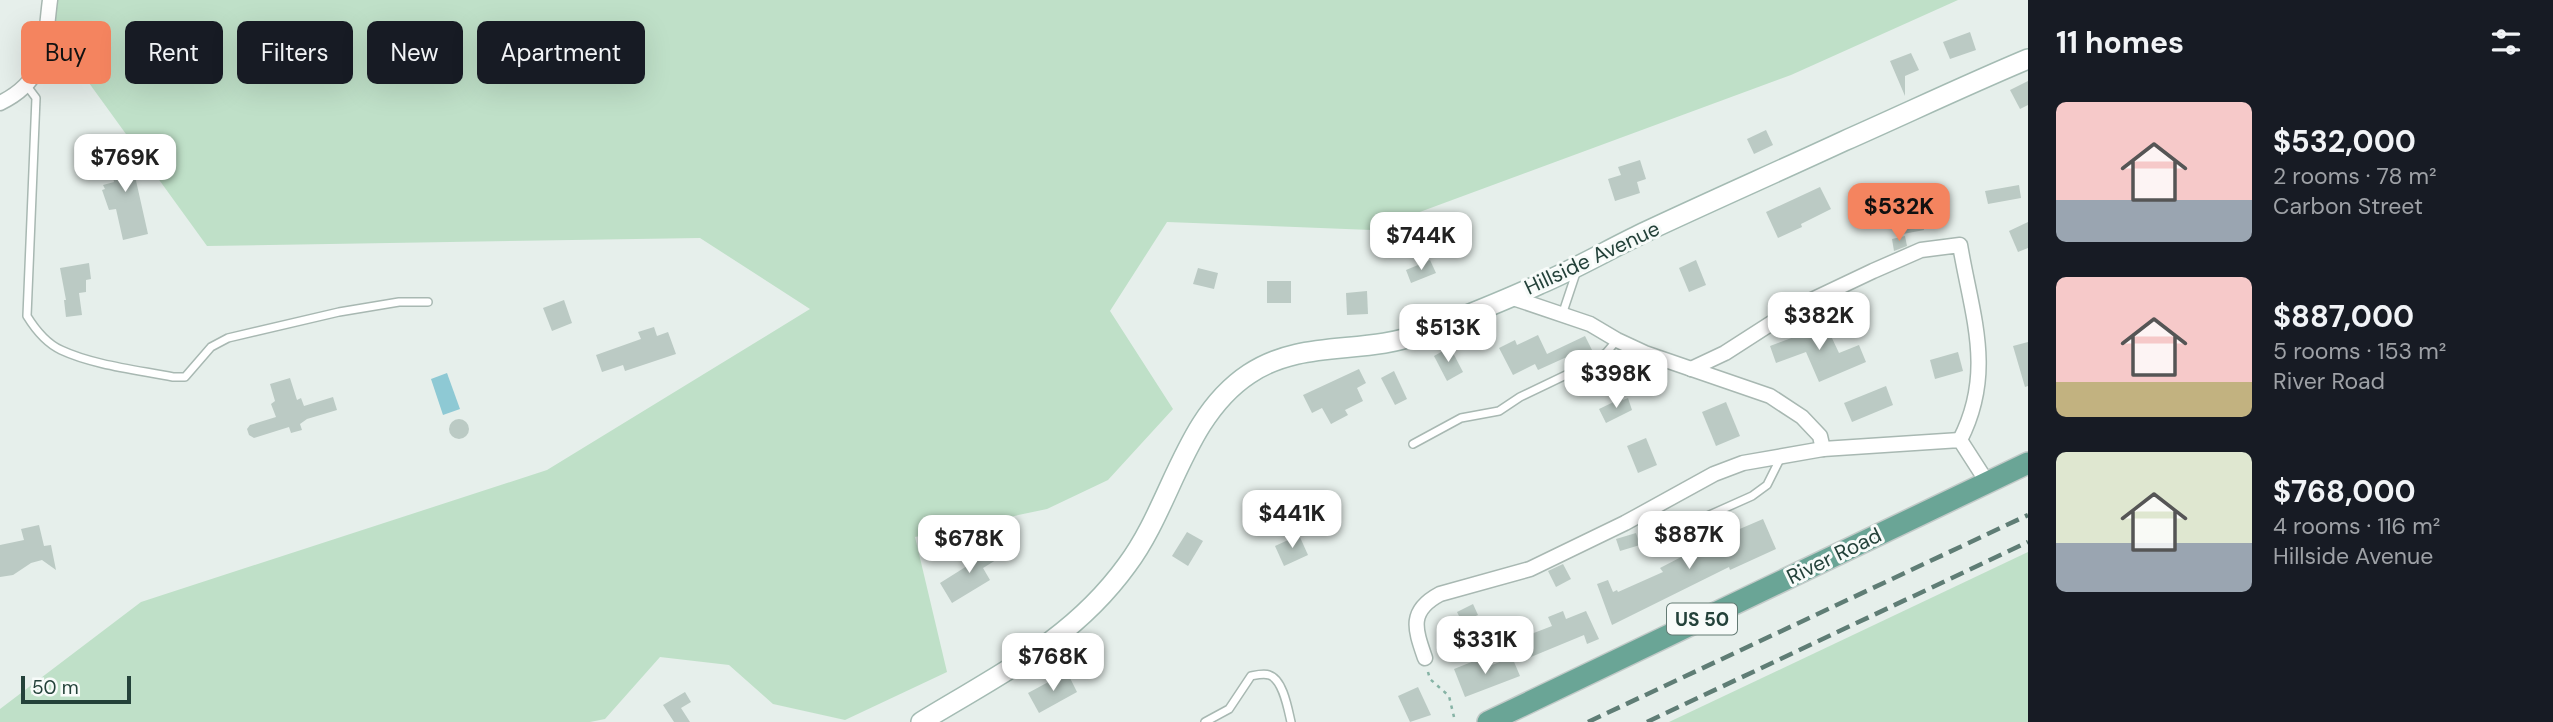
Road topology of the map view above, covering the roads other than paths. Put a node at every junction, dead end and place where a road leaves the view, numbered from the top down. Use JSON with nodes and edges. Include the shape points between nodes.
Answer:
{"nodes":[{"id":1,"x":50,"y":0,"type":"edge"},
{"id":2,"x":2028,"y":59,"type":"edge"},
{"id":3,"x":27,"y":86,"type":"junction"},
{"id":4,"x":0,"y":103,"type":"edge"},
{"id":5,"x":1579,"y":266,"type":"junction"},
{"id":6,"x":1510,"y":297,"type":"junction"},
{"id":7,"x":428,"y":302,"type":"dead end"},
{"id":8,"x":1562,"y":315,"type":"junction"},
{"id":9,"x":1617,"y":340,"type":"junction"},
{"id":10,"x":1691,"y":369,"type":"junction"},
{"id":11,"x":1960,"y":440,"type":"junction"},
{"id":12,"x":1413,"y":444,"type":"dead end"},
{"id":13,"x":1823,"y":449,"type":"junction"},
{"id":14,"x":1781,"y":456,"type":"junction"},
{"id":15,"x":2028,"y":463,"type":"edge"},
{"id":16,"x":1987,"y":482,"type":"junction"},
{"id":17,"x":1667,"y":534,"type":"dead end"},
{"id":18,"x":1425,"y":658,"type":"road end"},
{"id":19,"x":921,"y":722,"type":"edge"},
{"id":20,"x":1205,"y":722,"type":"edge"},
{"id":21,"x":1291,"y":722,"type":"edge"},
{"id":22,"x":1488,"y":722,"type":"edge"}],
"edges":[{"from":1,"to":3,"type":"street","via":[[41,63]]},
{"from":2,"to":5,"type":"street","name":"Hillside Avenue"},
{"from":3,"to":4,"type":"street"},
{"from":3,"to":7,"type":"lane","via":[[36,98],[27,316],[37,333],[60,350],[185,377],[211,347],[229,338],[338,312]]},
{"from":5,"to":6,"type":"street","name":"Hillside Avenue"},
{"from":5,"to":8,"type":"lane"},
{"from":6,"to":8,"type":"street"},
{"from":6,"to":19,"type":"street","name":"Hillside Avenue","via":[[1401,341],[1304,351],[1248,374],[1202,423],[1144,539],[1110,588],[1034,655]]},
{"from":8,"to":9,"type":"street"},
{"from":9,"to":10,"type":"street"},
{"from":9,"to":12,"type":"lane","via":[[1591,363],[1499,411],[1461,418]]},
{"from":10,"to":11,"type":"street","via":[[1795,309],[1873,271],[1921,250],[1960,245],[1980,363],[1976,403]]},
{"from":10,"to":13,"type":"street","via":[[1787,405],[1819,436]]},
{"from":11,"to":13,"type":"street"},
{"from":11,"to":16,"type":"street"},
{"from":13,"to":14,"type":"street"},
{"from":14,"to":17,"type":"lane","via":[[1767,485],[1752,496]]},
{"from":14,"to":18,"type":"street","via":[[1724,469],[1530,569],[1429,599],[1416,619],[1415,630]]},
{"from":15,"to":16,"type":"main road","name":"River Road","number":"US 50"},
{"from":16,"to":22,"type":"main road","name":"River Road","number":"US 50"},
{"from":20,"to":21,"type":"lane","via":[[1229,709],[1251,676],[1269,674],[1278,681]]}]}
